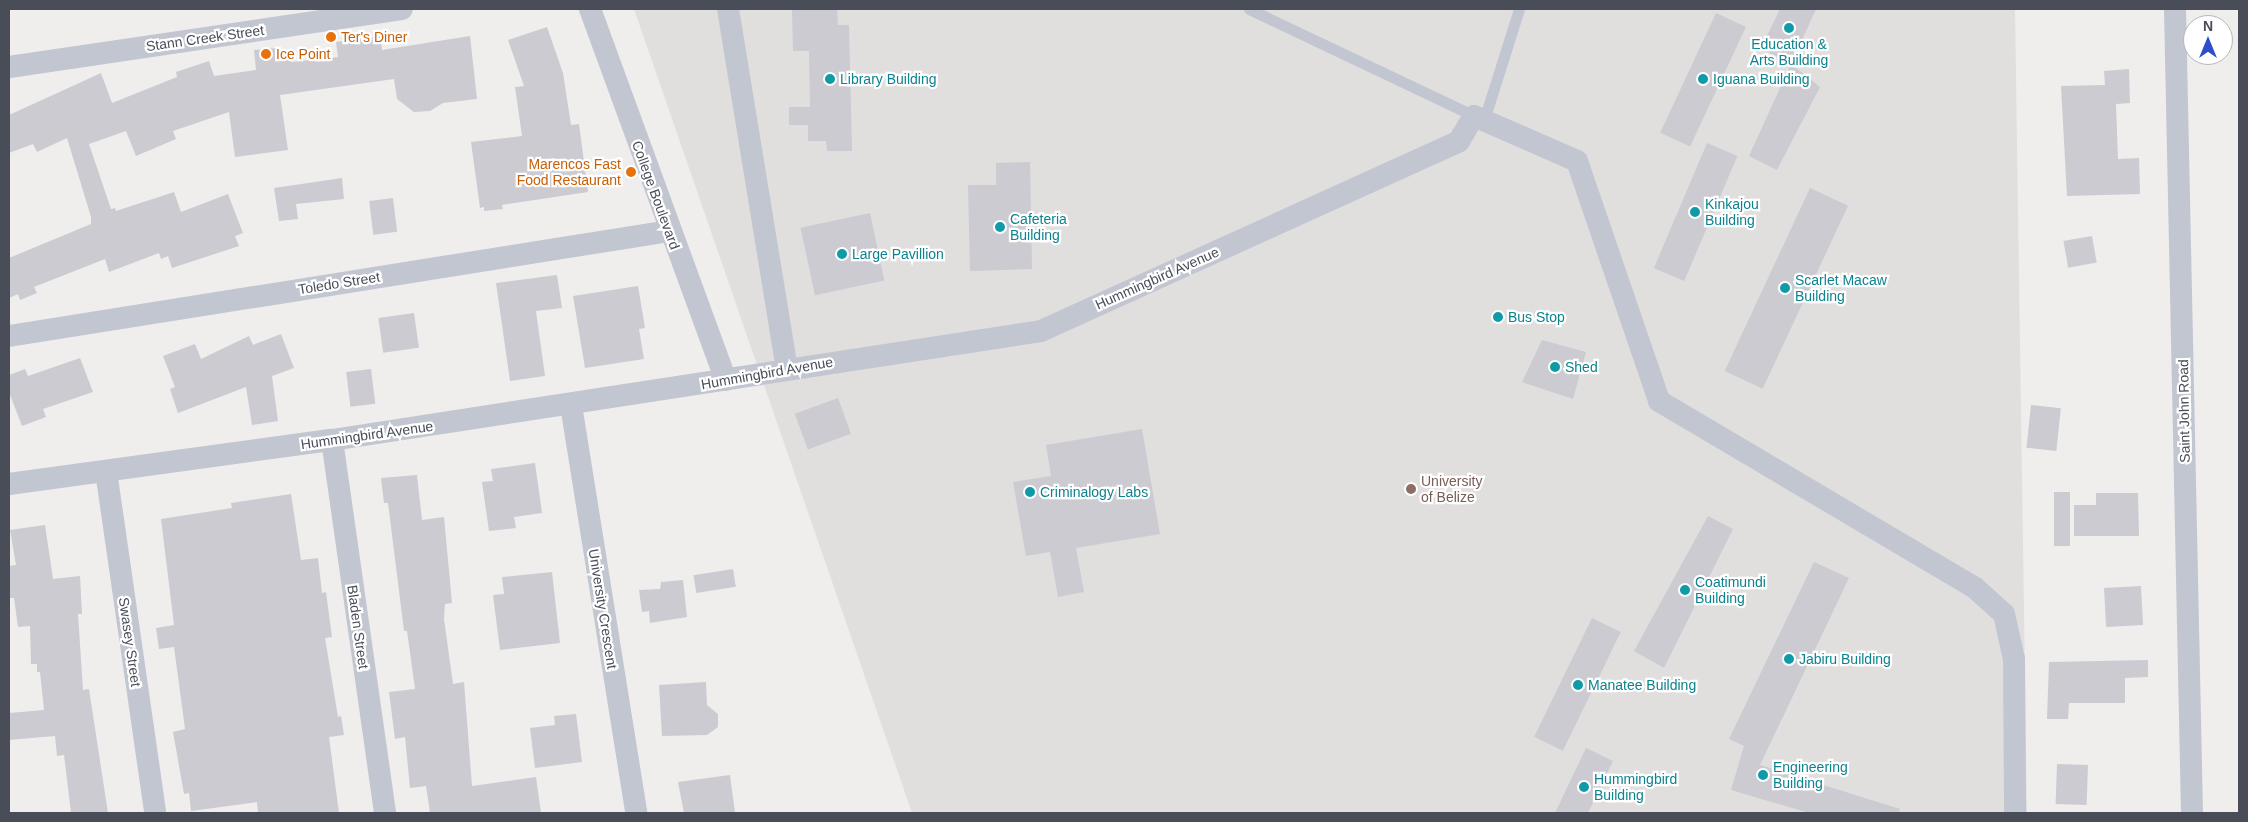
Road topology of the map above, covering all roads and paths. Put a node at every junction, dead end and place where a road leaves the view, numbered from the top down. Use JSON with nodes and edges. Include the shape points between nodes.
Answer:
{"nodes":[{"id":1,"x":402,"y":9,"type":"edge"},
{"id":2,"x":590,"y":9,"type":"edge"},
{"id":3,"x":728,"y":9,"type":"edge"},
{"id":4,"x":1249,"y":9,"type":"edge"},
{"id":5,"x":1519,"y":9,"type":"edge"},
{"id":6,"x":2176,"y":9,"type":"edge"},
{"id":7,"x":9,"y":67,"type":"edge"},
{"id":8,"x":1479,"y":118,"type":"junction"},
{"id":9,"x":669,"y":231,"type":"junction"},
{"id":10,"x":9,"y":336,"type":"edge"},
{"id":11,"x":787,"y":369,"type":"junction"},
{"id":12,"x":726,"y":380,"type":"junction"},
{"id":13,"x":571,"y":405,"type":"junction"},
{"id":14,"x":332,"y":440,"type":"junction"},
{"id":15,"x":106,"y":471,"type":"junction"},
{"id":16,"x":9,"y":484,"type":"edge"},
{"id":17,"x":155,"y":813,"type":"edge"},
{"id":18,"x":385,"y":813,"type":"edge"},
{"id":19,"x":636,"y":813,"type":"edge"},
{"id":20,"x":2016,"y":813,"type":"edge"},
{"id":21,"x":2192,"y":813,"type":"edge"}],
"edges":[{"from":1,"to":7,"type":"street","name":"Stann Creek Street"},
{"from":2,"to":9,"type":"street","name":"College Boulevard"},
{"from":3,"to":11,"type":"street"},
{"from":4,"to":8,"type":"lane"},
{"from":5,"to":8,"type":"lane"},
{"from":6,"to":21,"type":"street","name":"Saint John Road"},
{"from":8,"to":11,"type":"street","name":"Hummingbird Avenue","via":[[1459,142],[1041,331]]},
{"from":8,"to":20,"type":"street","via":[[1577,161],[1659,401],[1974,587],[2004,614],[2014,659]]},
{"from":9,"to":10,"type":"street","name":"Toledo Street"},
{"from":9,"to":12,"type":"street","name":"College Boulevard"},
{"from":11,"to":12,"type":"street","name":"Hummingbird Avenue"},
{"from":12,"to":13,"type":"street","name":"Hummingbird Avenue"},
{"from":13,"to":14,"type":"street","name":"Hummingbird Avenue"},
{"from":13,"to":19,"type":"street","name":"University Crescent"},
{"from":14,"to":15,"type":"street","name":"Hummingbird Avenue"},
{"from":14,"to":18,"type":"street","name":"Bladen Street"},
{"from":15,"to":16,"type":"street","name":"Hummingbird Avenue"},
{"from":15,"to":17,"type":"street","name":"Swasey Street"}]}
